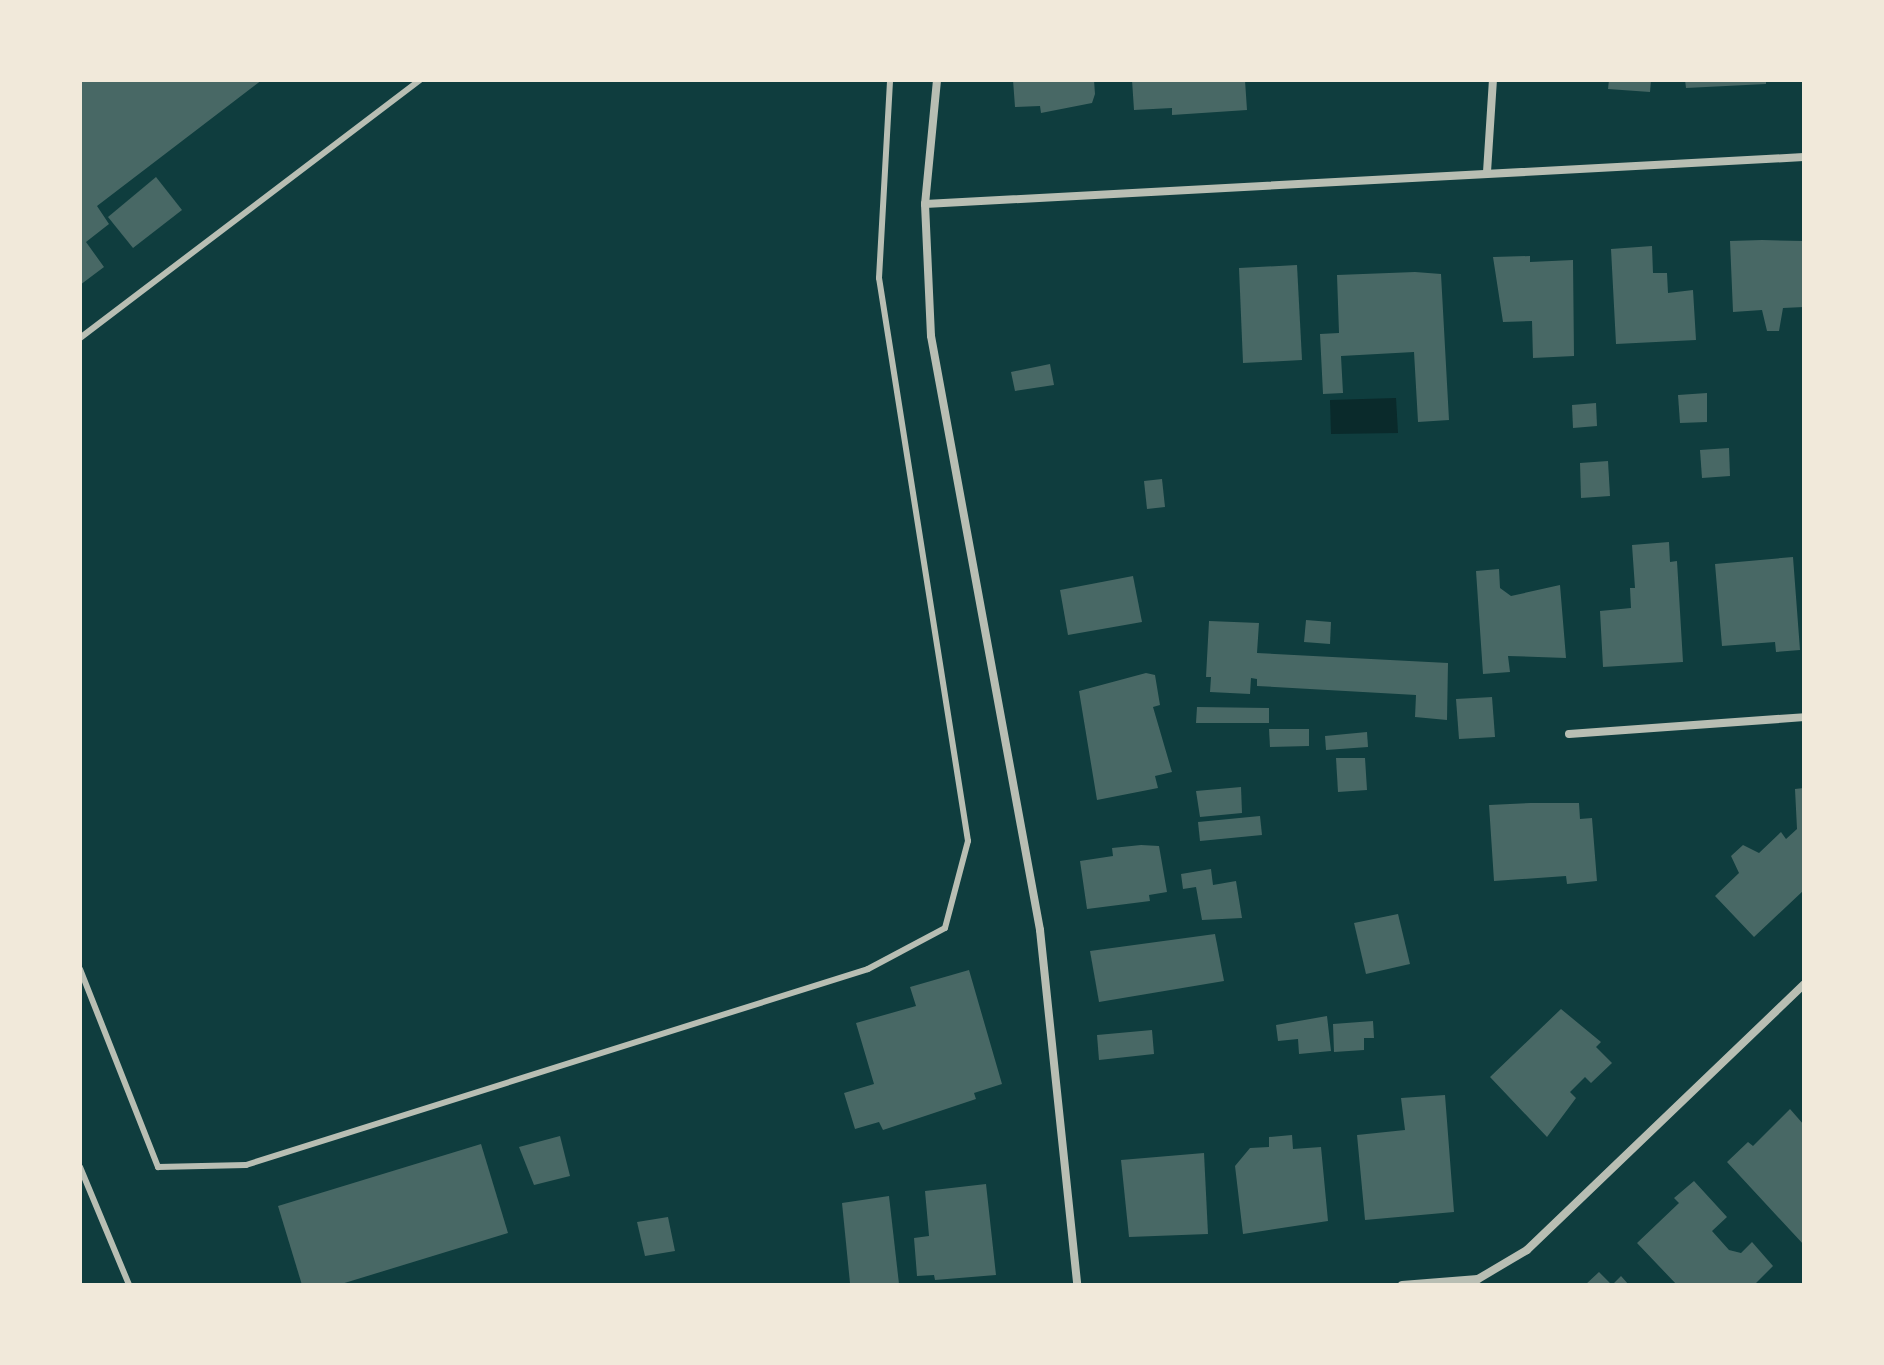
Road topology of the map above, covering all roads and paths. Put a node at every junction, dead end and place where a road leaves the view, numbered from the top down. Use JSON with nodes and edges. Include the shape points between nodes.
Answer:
{"nodes":[{"id":1,"x":420,"y":80,"type":"edge"},
{"id":2,"x":890,"y":80,"type":"edge"},
{"id":3,"x":937,"y":80,"type":"edge"},
{"id":4,"x":1493,"y":80,"type":"edge"},
{"id":5,"x":1804,"y":157,"type":"edge"},
{"id":6,"x":1487,"y":172,"type":"junction"},
{"id":7,"x":925,"y":204,"type":"junction"},
{"id":8,"x":80,"y":338,"type":"edge"},
{"id":9,"x":1804,"y":717,"type":"edge"},
{"id":10,"x":1569,"y":734,"type":"dead end"},
{"id":11,"x":80,"y":969,"type":"edge"},
{"id":12,"x":1804,"y":984,"type":"edge"},
{"id":13,"x":80,"y":1167,"type":"edge"},
{"id":14,"x":129,"y":1285,"type":"edge"},
{"id":15,"x":1077,"y":1285,"type":"edge"},
{"id":16,"x":1402,"y":1285,"type":"edge"}],
"edges":[{"from":1,"to":8,"type":"lane"},
{"from":2,"to":11,"type":"lane","via":[[879,278],[968,841],[945,928],[868,969],[246,1165],[158,1167]]},
{"from":3,"to":7,"type":"street"},
{"from":4,"to":6,"type":"street"},
{"from":5,"to":6,"type":"street"},
{"from":6,"to":7,"type":"street"},
{"from":7,"to":15,"type":"street","via":[[931,336],[1040,930]]},
{"from":9,"to":10,"type":"street"},
{"from":12,"to":16,"type":"street","via":[[1527,1250],[1478,1279]]},
{"from":13,"to":14,"type":"lane"}]}
